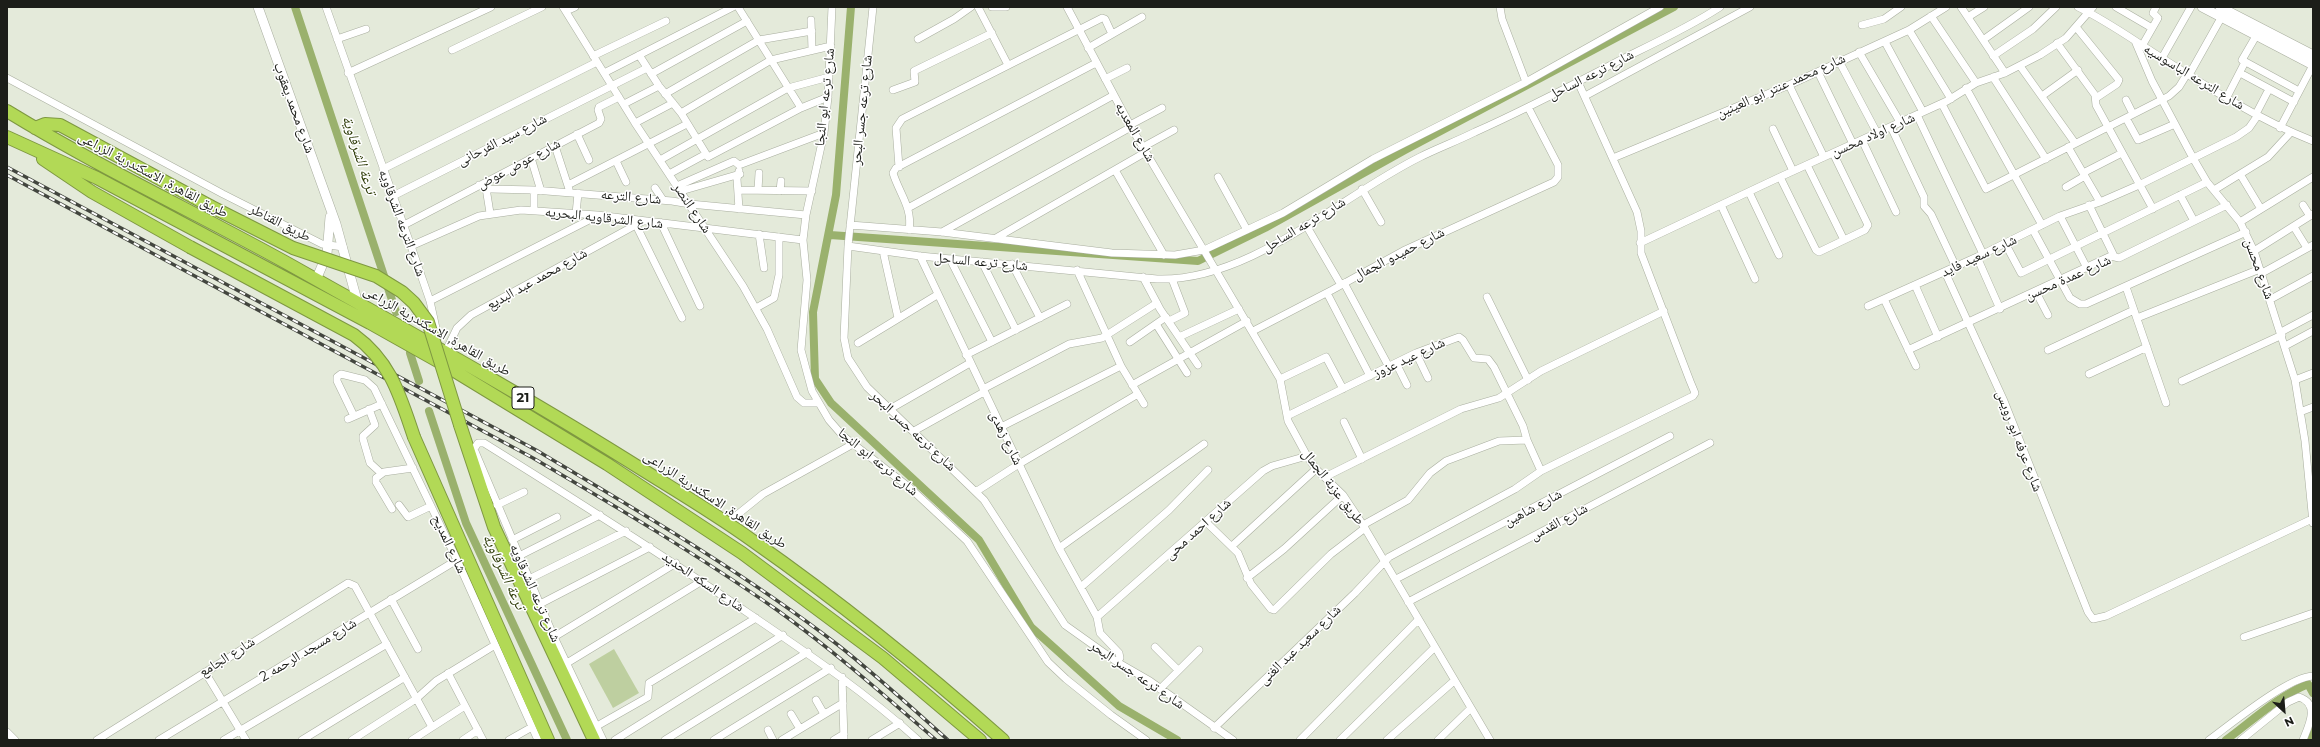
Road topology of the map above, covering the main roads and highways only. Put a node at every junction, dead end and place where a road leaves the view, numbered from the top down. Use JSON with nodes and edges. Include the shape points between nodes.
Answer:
{"nodes":[{"id":1,"x":258,"y":7,"type":"edge"},
{"id":2,"x":2202,"y":7,"type":"edge"},
{"id":3,"x":2220,"y":7,"type":"edge"},
{"id":4,"x":2244,"y":25,"type":"junction"},
{"id":5,"x":2313,"y":55,"type":"edge"},
{"id":6,"x":2313,"y":65,"type":"edge"},
{"id":7,"x":7,"y":111,"type":"edge"},
{"id":8,"x":35,"y":128,"type":"junction"},
{"id":9,"x":7,"y":137,"type":"edge"},
{"id":10,"x":28,"y":147,"type":"junction"},
{"id":11,"x":330,"y":210,"type":"junction"},
{"id":12,"x":316,"y":280,"type":"junction"},
{"id":13,"x":358,"y":304,"type":"junction"},
{"id":14,"x":548,"y":740,"type":"edge"},
{"id":15,"x":594,"y":740,"type":"edge"},
{"id":16,"x":980,"y":740,"type":"edge"},
{"id":17,"x":1004,"y":740,"type":"edge"}],
"edges":[{"from":1,"to":11,"type":"main road","name":"شارع محمد يعقوب"},
{"from":2,"to":4,"type":"main road","via":[[2221,18]]},
{"from":3,"to":4,"type":"main road"},
{"from":4,"to":5,"type":"main road"},
{"from":4,"to":6,"type":"main road","via":[[2256,36]]},
{"from":7,"to":8,"type":"highway","name":"طريق القاهرة, الاسكندرية الزراعى","number":"21"},
{"from":8,"to":12,"type":"highway","name":"طريق القاهرة, الاسكندرية الزراعى","number":"21"},
{"from":8,"to":15,"type":"highway","bridge":true,"via":[[45,124],[60,125],[293,248],[376,276],[402,292],[414,304],[428,322],[480,490],[497,534]]},
{"from":9,"to":10,"type":"highway","name":"طريق القاهرة, الاسكندرية الزراعى","number":"21"},
{"from":10,"to":14,"type":"highway","bridge":true,"via":[[85,188],[354,335],[377,355],[391,375],[414,437]]},
{"from":10,"to":16,"type":"highway","name":"طريق القاهرة, الاسكندرية الزراعى","number":"21","via":[[97,178],[370,323],[443,364],[607,464],[742,553],[888,662]]},
{"from":11,"to":12,"type":"main road","name":"شارع محمد يعقوب","via":[[329,246]]},
{"from":11,"to":13,"type":"main road","name":"شارع محمد يعقوب"},
{"from":12,"to":13,"type":"highway","name":"طريق القاهرة, الاسكندرية الزراعى","number":"21"},
{"from":13,"to":17,"type":"highway","name":"طريق القاهرة, الاسكندرية الزراعى","number":"21","via":[[566,422],[727,523],[890,643]]}]}
